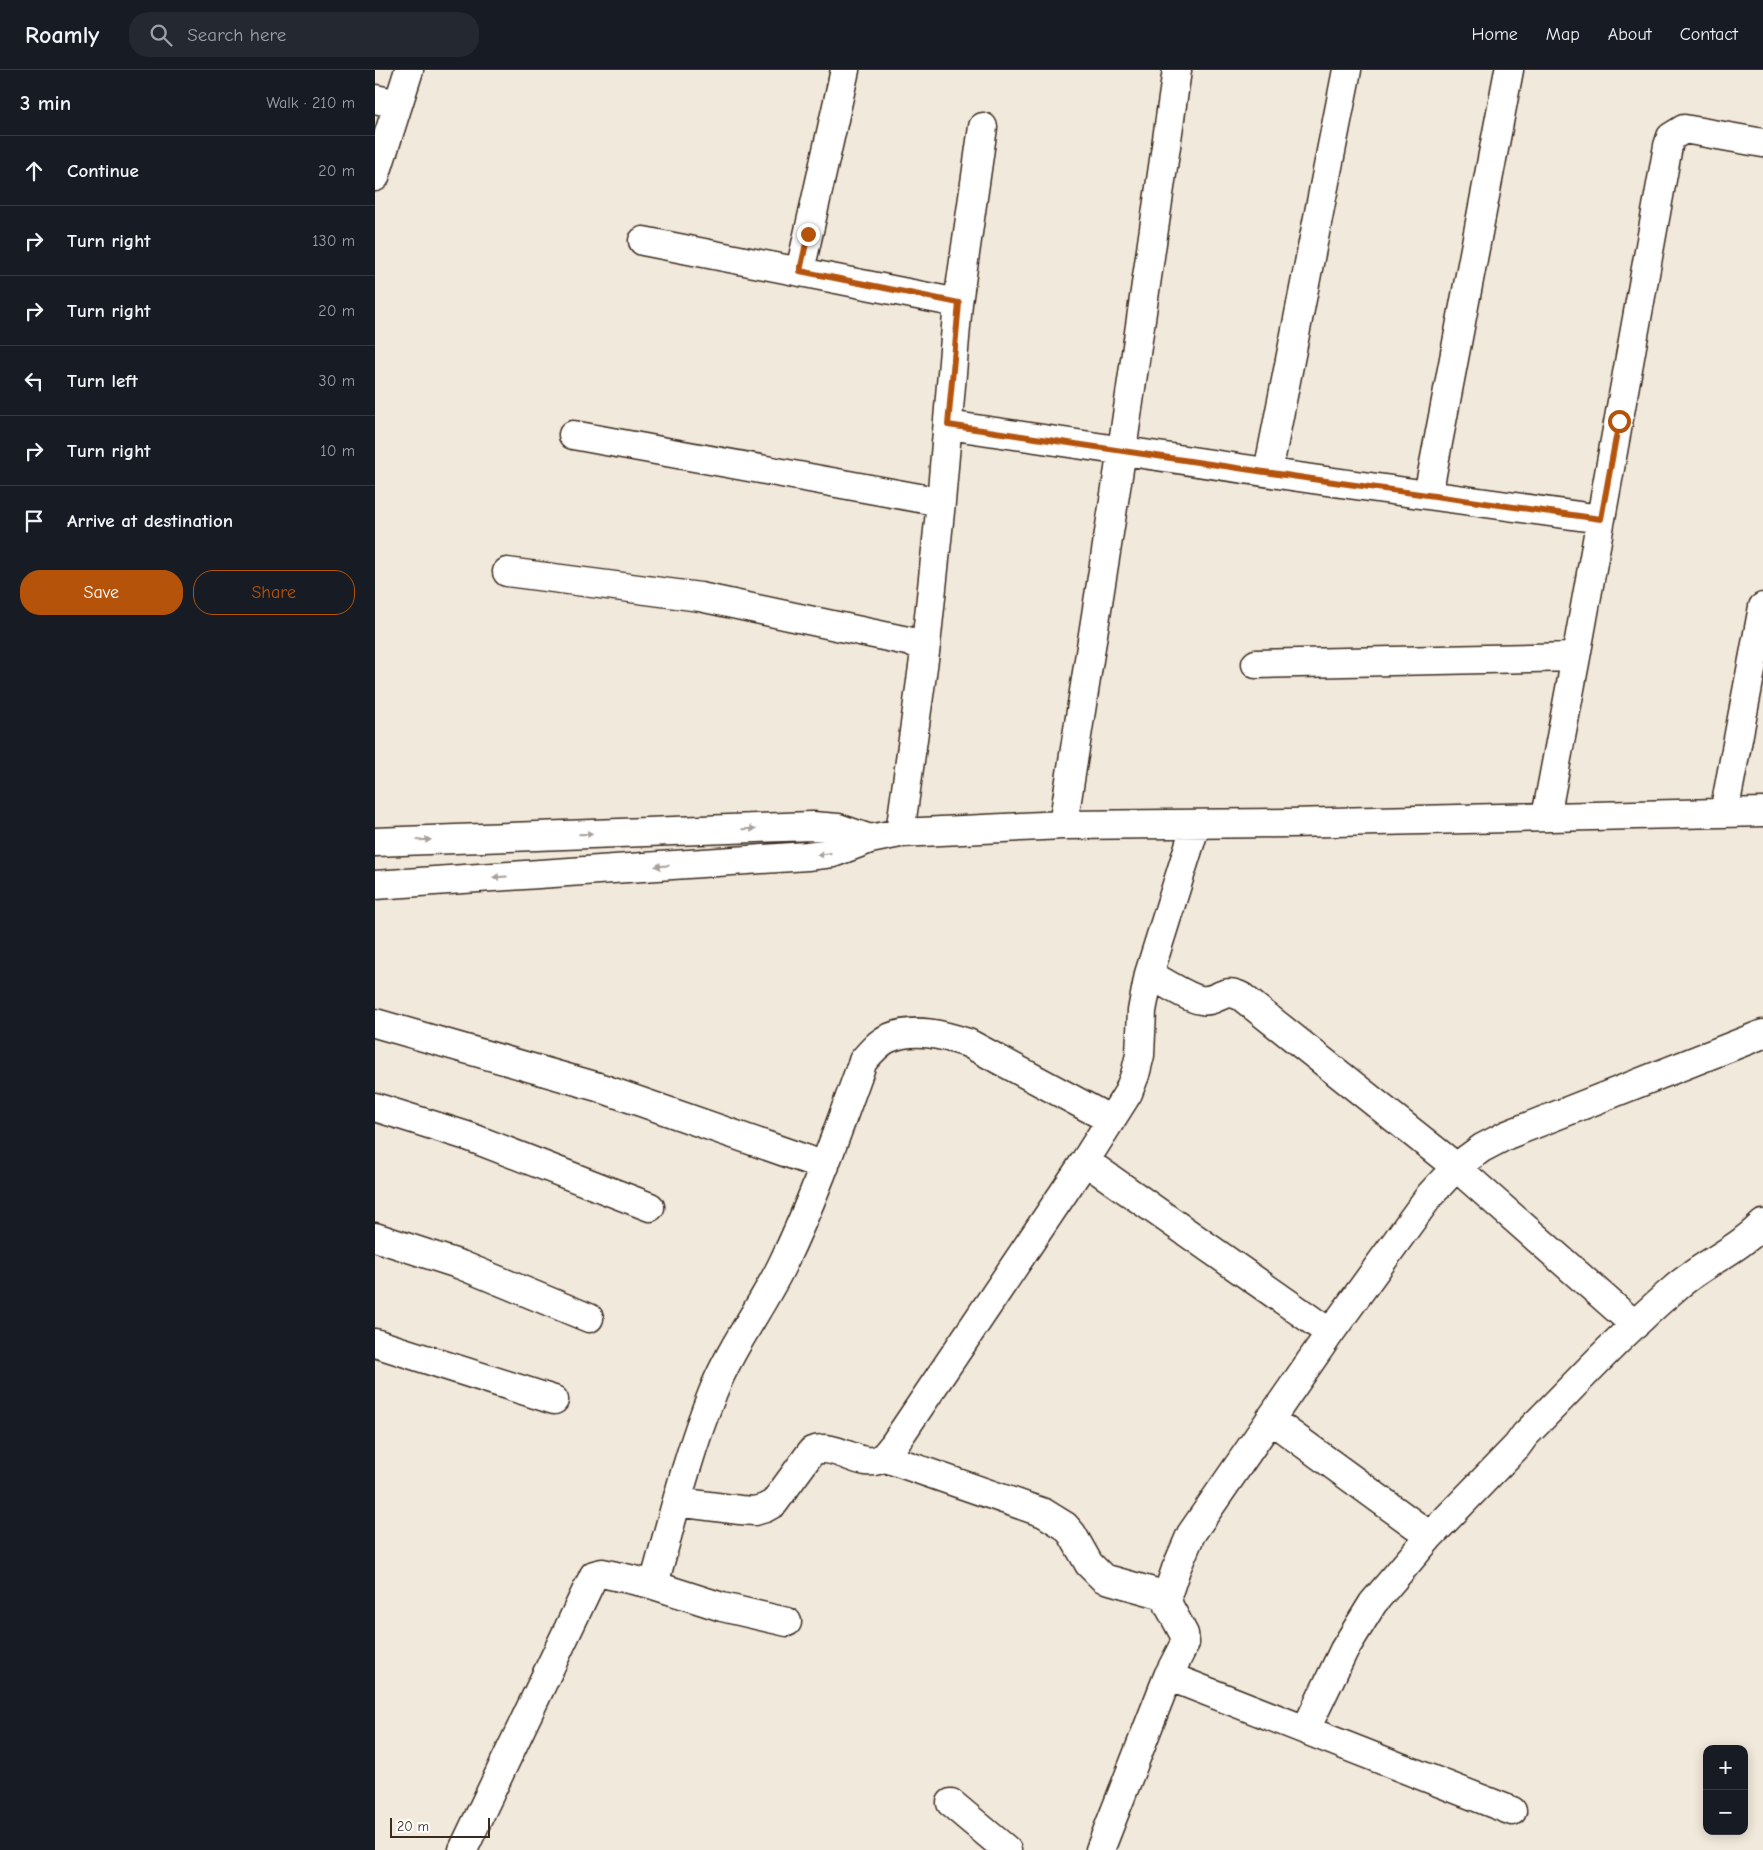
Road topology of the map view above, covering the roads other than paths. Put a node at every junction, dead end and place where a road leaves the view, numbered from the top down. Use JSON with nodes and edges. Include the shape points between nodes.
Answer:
{"nodes":[{"id":1,"x":409,"y":70,"type":"edge"},
{"id":2,"x":845,"y":70,"type":"edge"},
{"id":3,"x":1177,"y":70,"type":"edge"},
{"id":4,"x":1347,"y":70,"type":"edge"},
{"id":5,"x":1509,"y":70,"type":"edge"},
{"id":6,"x":387,"y":102,"type":"edge"},
{"id":7,"x":983,"y":127,"type":"dead end"},
{"id":8,"x":1763,"y":143,"type":"edge"},
{"id":9,"x":375,"y":177,"type":"edge"},
{"id":10,"x":643,"y":241,"type":"dead end"},
{"id":11,"x":800,"y":271,"type":"junction"},
{"id":12,"x":959,"y":303,"type":"junction"},
{"id":13,"x":948,"y":425,"type":"junction"},
{"id":14,"x":573,"y":435,"type":"dead end"},
{"id":15,"x":1122,"y":450,"type":"junction"},
{"id":16,"x":1268,"y":472,"type":"junction"},
{"id":17,"x":1428,"y":495,"type":"junction"},
{"id":18,"x":941,"y":502,"type":"junction"},
{"id":19,"x":1601,"y":519,"type":"junction"},
{"id":20,"x":507,"y":572,"type":"dead end"},
{"id":21,"x":1763,"y":607,"type":"edge"},
{"id":22,"x":926,"y":645,"type":"junction"},
{"id":23,"x":1576,"y":657,"type":"junction"},
{"id":24,"x":1255,"y":664,"type":"dead end"},
{"id":25,"x":1763,"y":812,"type":"edge"},
{"id":26,"x":1724,"y":813,"type":"junction"},
{"id":27,"x":1546,"y":817,"type":"junction"},
{"id":28,"x":375,"y":823,"type":"edge"},
{"id":29,"x":1063,"y":824,"type":"junction"},
{"id":30,"x":1196,"y":824,"type":"junction"},
{"id":31,"x":900,"y":834,"type":"junction"},
{"id":32,"x":505,"y":837,"type":"junction"},
{"id":33,"x":870,"y":840,"type":"junction"},
{"id":34,"x":375,"y":842,"type":"edge"},
{"id":35,"x":403,"y":884,"type":"junction"},
{"id":36,"x":375,"y":885,"type":"edge"},
{"id":37,"x":375,"y":895,"type":"edge"},
{"id":38,"x":1149,"y":974,"type":"junction"},
{"id":39,"x":375,"y":1023,"type":"edge"},
{"id":40,"x":1763,"y":1034,"type":"edge"},
{"id":41,"x":375,"y":1107,"type":"edge"},
{"id":42,"x":1111,"y":1120,"type":"junction"},
{"id":43,"x":1085,"y":1161,"type":"junction"},
{"id":44,"x":825,"y":1166,"type":"junction"},
{"id":45,"x":1456,"y":1167,"type":"junction"},
{"id":46,"x":649,"y":1207,"type":"dead end"},
{"id":47,"x":1763,"y":1224,"type":"edge"},
{"id":48,"x":375,"y":1237,"type":"edge"},
{"id":49,"x":589,"y":1318,"type":"dead end"},
{"id":50,"x":1635,"y":1325,"type":"junction"},
{"id":51,"x":1330,"y":1333,"type":"junction"},
{"id":52,"x":375,"y":1343,"type":"edge"},
{"id":53,"x":554,"y":1400,"type":"dead end"},
{"id":54,"x":1271,"y":1419,"type":"junction"},
{"id":55,"x":883,"y":1458,"type":"junction"},
{"id":56,"x":677,"y":1502,"type":"junction"},
{"id":57,"x":1430,"y":1536,"type":"junction"},
{"id":58,"x":647,"y":1583,"type":"junction"},
{"id":59,"x":1167,"y":1596,"type":"junction"},
{"id":60,"x":787,"y":1622,"type":"dead end"},
{"id":61,"x":1168,"y":1676,"type":"junction"},
{"id":62,"x":1306,"y":1729,"type":"junction"},
{"id":63,"x":951,"y":1803,"type":"dead end"},
{"id":64,"x":1512,"y":1811,"type":"dead end"},
{"id":65,"x":463,"y":1850,"type":"edge"},
{"id":66,"x":1007,"y":1850,"type":"edge"},
{"id":67,"x":1100,"y":1850,"type":"edge"}],
"edges":[{"from":1,"to":6,"type":"street"},
{"from":2,"to":11,"type":"street"},
{"from":3,"to":15,"type":"street"},
{"from":4,"to":16,"type":"street"},
{"from":5,"to":17,"type":"street"},
{"from":6,"to":9,"type":"street"},
{"from":7,"to":12,"type":"street"},
{"from":8,"to":19,"type":"street","via":[[1684,129],[1671,137]]},
{"from":10,"to":11,"type":"street"},
{"from":11,"to":12,"type":"street"},
{"from":12,"to":13,"type":"street"},
{"from":13,"to":15,"type":"street"},
{"from":13,"to":18,"type":"street"},
{"from":14,"to":18,"type":"street"},
{"from":15,"to":16,"type":"street"},
{"from":15,"to":29,"type":"street"},
{"from":16,"to":17,"type":"street"},
{"from":17,"to":19,"type":"street"},
{"from":18,"to":22,"type":"street"},
{"from":19,"to":23,"type":"street"},
{"from":20,"to":22,"type":"street","via":[[700,597]]},
{"from":21,"to":26,"type":"street"},
{"from":22,"to":31,"type":"street"},
{"from":23,"to":24,"type":"street"},
{"from":23,"to":27,"type":"street"},
{"from":25,"to":26,"type":"street"},
{"from":26,"to":27,"type":"street"},
{"from":27,"to":30,"type":"street"},
{"from":28,"to":32,"type":"street","via":[[455,823]]},
{"from":29,"to":30,"type":"street"},
{"from":29,"to":31,"type":"street"},
{"from":30,"to":38,"type":"street"},
{"from":31,"to":33,"type":"street"},
{"from":32,"to":33,"type":"street","one_way":true,"via":[[812,826],[838,828]]},
{"from":34,"to":32,"type":"street","one_way":true},
{"from":33,"to":35,"type":"street","one_way":true,"via":[[833,853],[807,856]]},
{"from":35,"to":36,"type":"street"},
{"from":35,"to":37,"type":"street"},
{"from":38,"to":42,"type":"street","via":[[1143,998],[1140,1055],[1135,1075]]},
{"from":38,"to":45,"type":"street","via":[[1198,1000],[1210,1000],[1228,992],[1242,997]]},
{"from":39,"to":44,"type":"street","via":[[598,1087]]},
{"from":40,"to":45,"type":"street","via":[[1507,1135]]},
{"from":41,"to":46,"type":"street","via":[[470,1137]]},
{"from":42,"to":43,"type":"street"},
{"from":42,"to":44,"type":"street","via":[[969,1043],[918,1032],[889,1038],[863,1061]]},
{"from":43,"to":51,"type":"street"},
{"from":43,"to":55,"type":"street"},
{"from":44,"to":56,"type":"street","via":[[803,1222],[713,1391]]},
{"from":45,"to":50,"type":"street"},
{"from":45,"to":51,"type":"street","via":[[1430,1195]]},
{"from":47,"to":50,"type":"street","via":[[1736,1248],[1674,1288]]},
{"from":48,"to":49,"type":"street","via":[[461,1265]]},
{"from":50,"to":57,"type":"street"},
{"from":51,"to":54,"type":"street"},
{"from":52,"to":53,"type":"street"},
{"from":54,"to":57,"type":"street"},
{"from":54,"to":59,"type":"street","via":[[1191,1534]]},
{"from":55,"to":56,"type":"street","via":[[872,1461],[858,1459],[829,1448],[819,1448],[812,1451],[774,1503],[755,1511]]},
{"from":55,"to":59,"type":"street","via":[[1044,1513],[1065,1526],[1089,1564],[1103,1578]]},
{"from":56,"to":58,"type":"street","via":[[656,1577]]},
{"from":57,"to":62,"type":"street","via":[[1356,1628]]},
{"from":58,"to":60,"type":"street","via":[[722,1607]]},
{"from":58,"to":65,"type":"street","via":[[601,1572],[594,1575]]},
{"from":59,"to":61,"type":"street","via":[[1185,1638]]},
{"from":61,"to":62,"type":"street"},
{"from":61,"to":67,"type":"street"},
{"from":62,"to":64,"type":"street"},
{"from":63,"to":66,"type":"street"}]}
